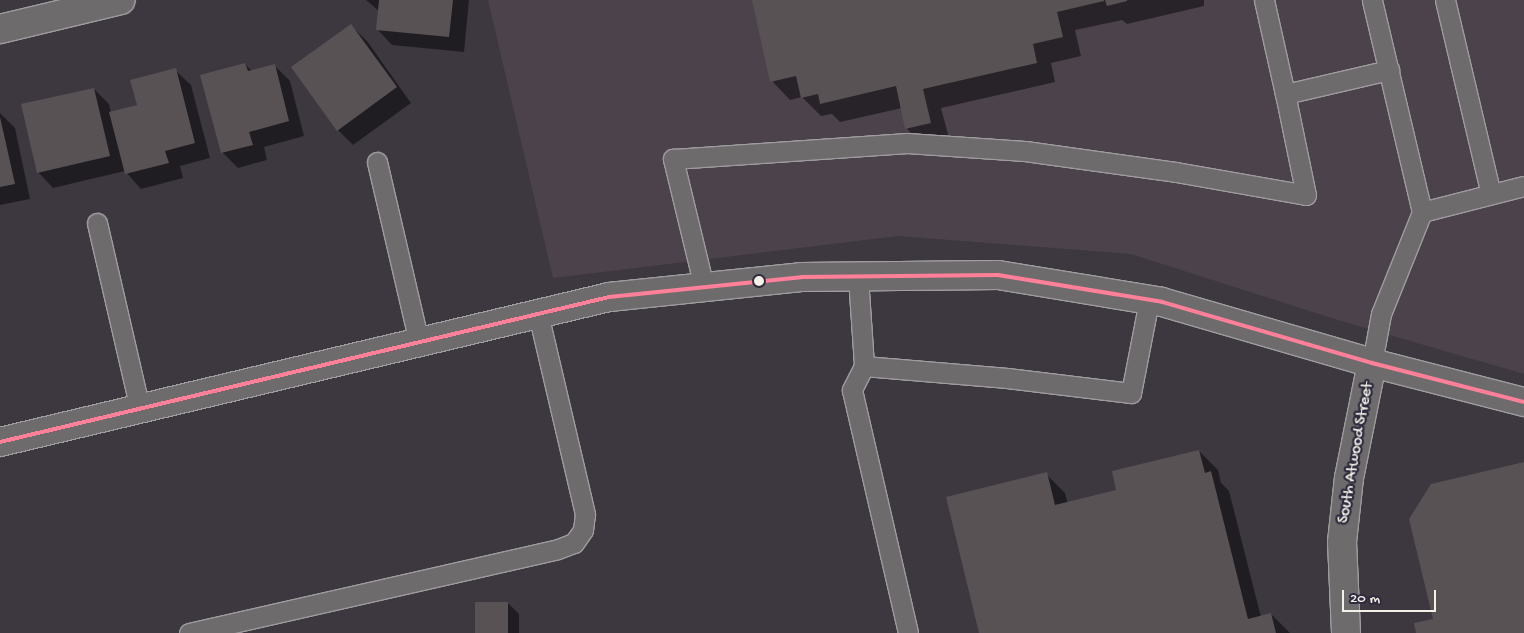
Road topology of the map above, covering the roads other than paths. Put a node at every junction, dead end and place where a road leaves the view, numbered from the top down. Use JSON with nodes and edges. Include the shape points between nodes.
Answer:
{"nodes":[{"id":1,"x":121,"y":0,"type":"edge"},
{"id":2,"x":1264,"y":0,"type":"edge"},
{"id":3,"x":1372,"y":0,"type":"edge"},
{"id":4,"x":1445,"y":0,"type":"edge"},
{"id":5,"x":0,"y":29,"type":"edge"},
{"id":6,"x":1389,"y":70,"type":"junction"},
{"id":7,"x":1285,"y":94,"type":"junction"},
{"id":8,"x":377,"y":162,"type":"dead end"},
{"id":9,"x":1524,"y":186,"type":"edge"},
{"id":10,"x":1491,"y":194,"type":"junction"},
{"id":11,"x":1422,"y":212,"type":"junction"},
{"id":12,"x":97,"y":223,"type":"dead end"},
{"id":13,"x":858,"y":277,"type":"junction"},
{"id":14,"x":704,"y":287,"type":"junction"},
{"id":15,"x":1149,"y":300,"type":"junction"},
{"id":16,"x":538,"y":314,"type":"junction"},
{"id":17,"x":419,"y":342,"type":"junction"},
{"id":18,"x":1372,"y":363,"type":"junction"},
{"id":19,"x":864,"y":366,"type":"junction"},
{"id":20,"x":1524,"y":402,"type":"edge"},
{"id":21,"x":140,"y":409,"type":"junction"},
{"id":22,"x":0,"y":442,"type":"edge"},
{"id":23,"x":189,"y":633,"type":"edge"},
{"id":24,"x":908,"y":633,"type":"edge"},
{"id":25,"x":1346,"y":633,"type":"edge"}],
"edges":[{"from":1,"to":5,"type":"street"},
{"from":2,"to":7,"type":"lane"},
{"from":3,"to":6,"type":"lane"},
{"from":4,"to":10,"type":"lane"},
{"from":6,"to":7,"type":"lane"},
{"from":6,"to":11,"type":"lane"},
{"from":7,"to":14,"type":"lane","via":[[1306,195],[1176,172],[1025,151],[907,143],[673,159]]},
{"from":8,"to":17,"type":"lane"},
{"from":9,"to":10,"type":"lane"},
{"from":10,"to":11,"type":"lane"},
{"from":11,"to":18,"type":"lane","via":[[1381,314]]},
{"from":12,"to":21,"type":"lane"},
{"from":13,"to":14,"type":"street","via":[[801,277]]},
{"from":13,"to":15,"type":"street","via":[[998,275]]},
{"from":13,"to":19,"type":"lane"},
{"from":14,"to":16,"type":"street","via":[[609,297]]},
{"from":15,"to":18,"type":"street"},
{"from":15,"to":19,"type":"lane","via":[[1131,393]]},
{"from":16,"to":17,"type":"street"},
{"from":16,"to":23,"type":"lane","via":[[585,514],[583,530],[574,543]]},
{"from":17,"to":21,"type":"street"},
{"from":18,"to":20,"type":"street"},
{"from":18,"to":25,"type":"street","name":"South Atwood Street","via":[[1349,478],[1342,542]]},
{"from":19,"to":24,"type":"lane","via":[[852,390]]},
{"from":21,"to":22,"type":"street"}]}
